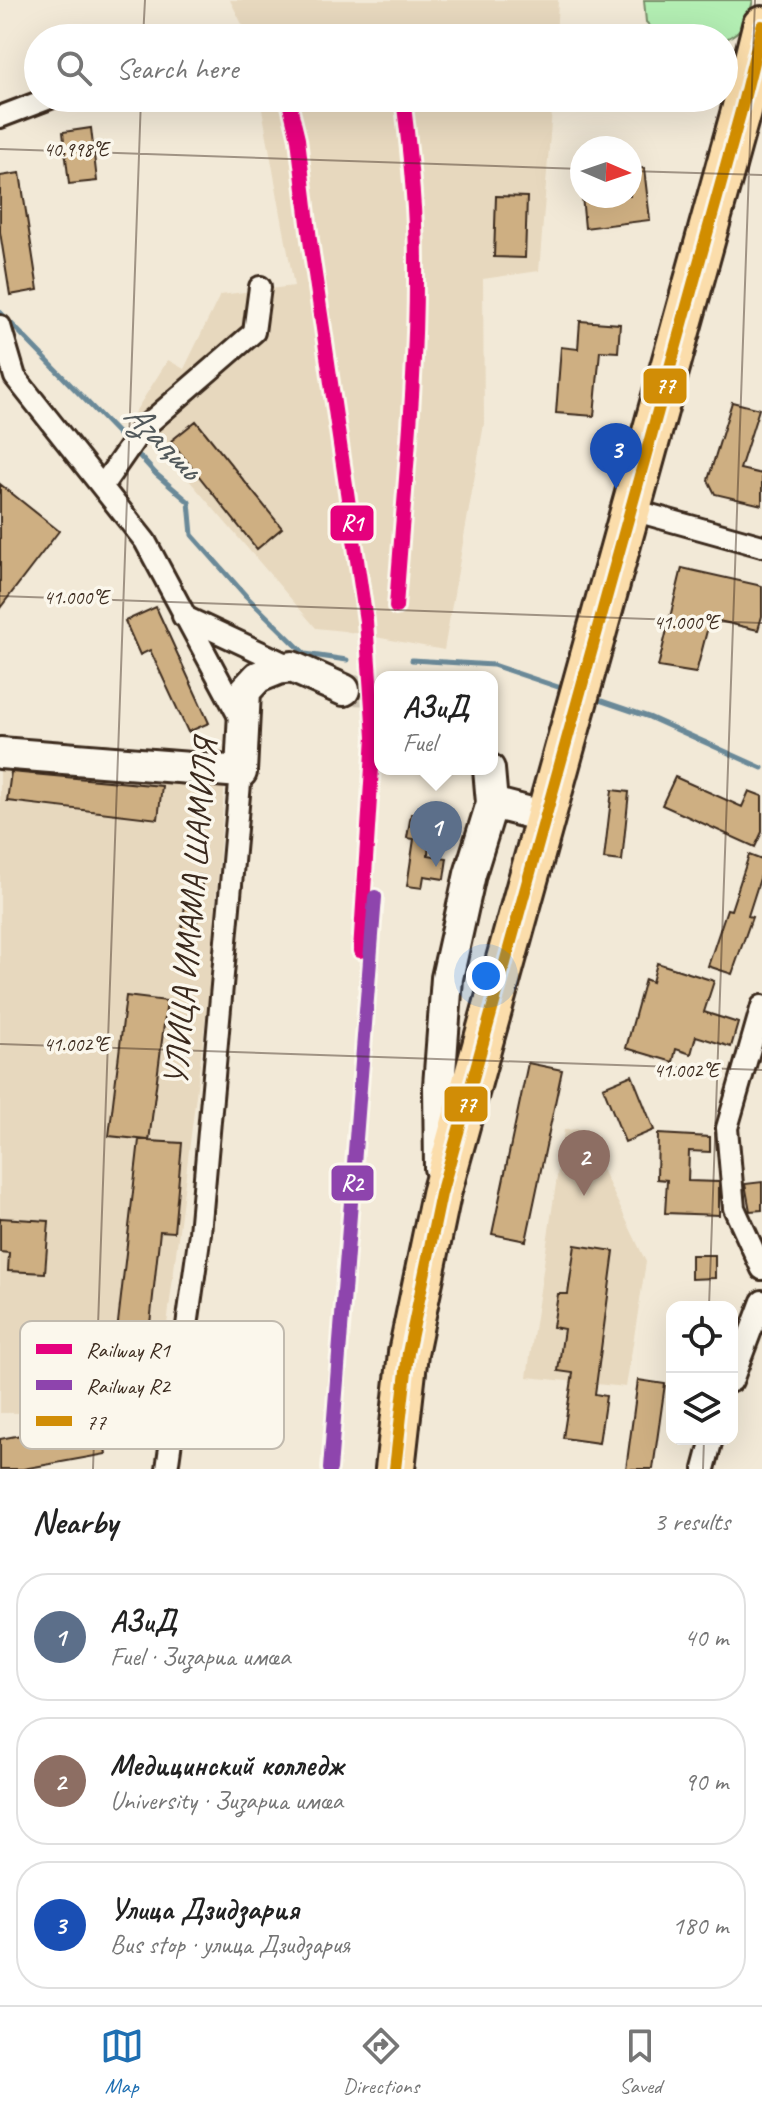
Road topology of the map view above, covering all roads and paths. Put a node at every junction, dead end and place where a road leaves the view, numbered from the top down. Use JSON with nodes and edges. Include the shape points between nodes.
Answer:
{"nodes":[{"id":1,"x":762,"y":26,"type":"edge"},
{"id":2,"x":24,"y":108,"type":"edge"},
{"id":3,"x":0,"y":117,"type":"edge"},
{"id":4,"x":260,"y":287,"type":"dead end"},
{"id":5,"x":1,"y":330,"type":"edge"},
{"id":6,"x":7,"y":371,"type":"edge"},
{"id":7,"x":108,"y":476,"type":"junction"},
{"id":8,"x":629,"y":509,"type":"junction"},
{"id":9,"x":762,"y":546,"type":"edge"},
{"id":10,"x":183,"y":616,"type":"junction"},
{"id":11,"x":292,"y":667,"type":"junction"},
{"id":12,"x":344,"y":690,"type":"tunnel mouth"},
{"id":13,"x":244,"y":724,"type":"junction"},
{"id":14,"x":0,"y":753,"type":"edge"},
{"id":15,"x":241,"y":772,"type":"junction"},
{"id":16,"x":490,"y":775,"type":"edge"},
{"id":17,"x":492,"y":803,"type":"junction"},
{"id":18,"x":546,"y":817,"type":"junction"},
{"id":19,"x":762,"y":1006,"type":"edge"},
{"id":20,"x":441,"y":1194,"type":"junction"},
{"id":21,"x":762,"y":1269,"type":"edge"},
{"id":22,"x":762,"y":1301,"type":"edge"},
{"id":23,"x":188,"y":1321,"type":"edge"},
{"id":24,"x":735,"y":1373,"type":"edge"},
{"id":25,"x":710,"y":1445,"type":"edge"},
{"id":26,"x":170,"y":1449,"type":"edge"},
{"id":27,"x":167,"y":1469,"type":"edge"},
{"id":28,"x":395,"y":1469,"type":"edge"},
{"id":29,"x":704,"y":1469,"type":"edge"}],
"edges":[{"from":1,"to":8,"type":"highway"},
{"from":2,"to":3,"type":"street"},
{"from":4,"to":7,"type":"street","via":[[254,332],[142,429]]},
{"from":5,"to":6,"type":"street","name":"УЛИЦА ИМАМА ШАМИЛЯ"},
{"from":6,"to":7,"type":"street","name":"УЛИЦА ИМАМА ШАМИЛЯ"},
{"from":7,"to":10,"type":"street","name":"УЛИЦА ИМАМА ШАМИЛЯ"},
{"from":8,"to":9,"type":"street"},
{"from":8,"to":18,"type":"highway"},
{"from":10,"to":11,"type":"street"},
{"from":10,"to":13,"type":"street","name":"УЛИЦА ИМАМА ШАМИЛЯ"},
{"from":11,"to":12,"type":"street"},
{"from":11,"to":13,"type":"street","via":[[258,677],[245,691]]},
{"from":13,"to":15,"type":"street","name":"УЛИЦА ИМАМА ШАМИЛЯ"},
{"from":14,"to":15,"type":"street"},
{"from":15,"to":23,"type":"street","name":"УЛИЦА ИМАМА ШАМИЛЯ"},
{"from":16,"to":17,"type":"street"},
{"from":17,"to":18,"type":"street"},
{"from":17,"to":20,"type":"street","via":[[447,978],[439,1086]]},
{"from":18,"to":20,"type":"highway"},
{"from":19,"to":21,"type":"street","via":[[727,1128],[734,1208]]},
{"from":20,"to":28,"type":"highway","via":[[408,1353]]},
{"from":22,"to":24,"type":"street"},
{"from":25,"to":29,"type":"street"},
{"from":26,"to":27,"type":"street","name":"УЛИЦА ИМАМА ШАМИЛЯ"}]}
